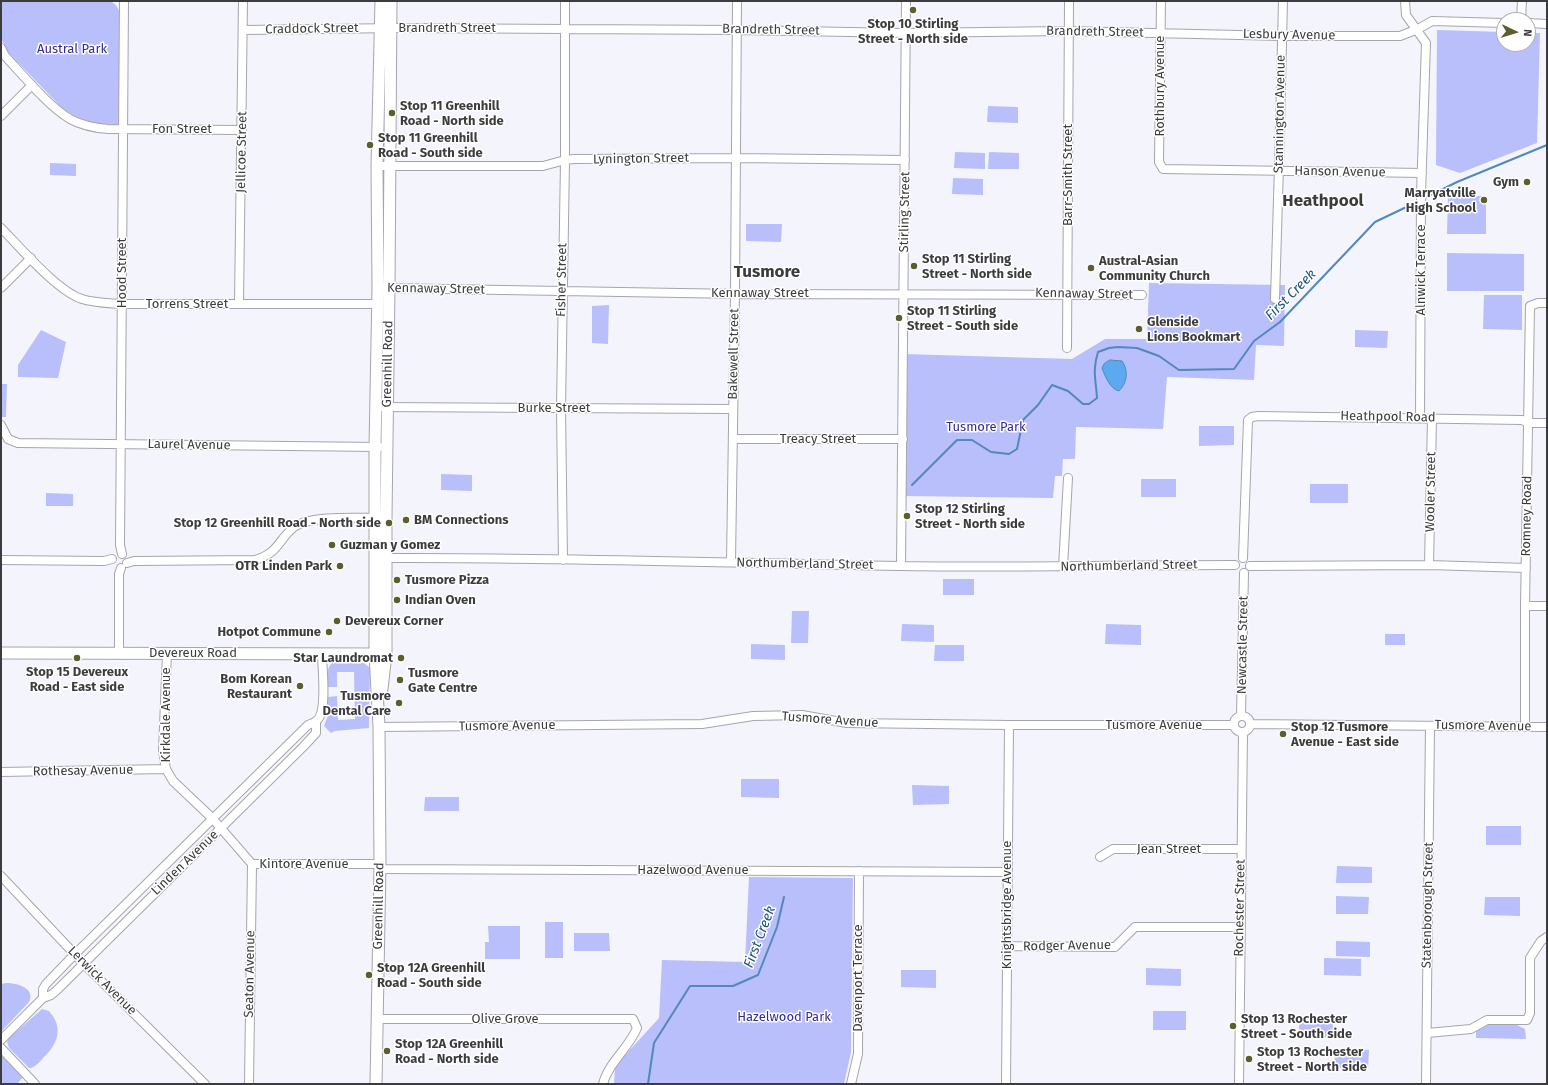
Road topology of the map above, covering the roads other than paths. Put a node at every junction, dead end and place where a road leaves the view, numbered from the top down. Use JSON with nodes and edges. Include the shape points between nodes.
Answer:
{"nodes":[{"id":1,"x":124,"y":1,"type":"edge"},
{"id":2,"x":243,"y":1,"type":"edge"},
{"id":3,"x":382,"y":1,"type":"edge"},
{"id":4,"x":391,"y":1,"type":"edge"},
{"id":5,"x":565,"y":1,"type":"edge"},
{"id":6,"x":737,"y":1,"type":"edge"},
{"id":7,"x":906,"y":1,"type":"edge"},
{"id":8,"x":1069,"y":1,"type":"edge"},
{"id":9,"x":1161,"y":1,"type":"edge"},
{"id":10,"x":1283,"y":1,"type":"edge"},
{"id":11,"x":1405,"y":1,"type":"edge"},
{"id":12,"x":1522,"y":1,"type":"edge"},
{"id":13,"x":1522,"y":12,"type":"edge"},
{"id":14,"x":1496,"y":23,"type":"edge"},
{"id":15,"x":1536,"y":23,"type":"edge"},
{"id":16,"x":1547,"y":24,"type":"edge"},
{"id":17,"x":386,"y":28,"type":"junction"},
{"id":18,"x":565,"y":29,"type":"junction"},
{"id":19,"x":1418,"y":29,"type":"junction"},
{"id":20,"x":243,"y":30,"type":"junction"},
{"id":21,"x":738,"y":30,"type":"junction"},
{"id":22,"x":1068,"y":31,"type":"junction"},
{"id":23,"x":1160,"y":32,"type":"junction"},
{"id":24,"x":906,"y":33,"type":"junction"},
{"id":25,"x":1282,"y":36,"type":"junction"},
{"id":26,"x":1,"y":48,"type":"edge"},
{"id":27,"x":32,"y":85,"type":"junction"},
{"id":28,"x":1,"y":116,"type":"edge"},
{"id":29,"x":123,"y":129,"type":"junction"},
{"id":30,"x":242,"y":130,"type":"junction"},
{"id":31,"x":737,"y":158,"type":"junction"},
{"id":32,"x":565,"y":160,"type":"junction"},
{"id":33,"x":905,"y":160,"type":"junction"},
{"id":34,"x":377,"y":166,"type":"junction"},
{"id":35,"x":389,"y":166,"type":"junction"},
{"id":36,"x":1164,"y":169,"type":"joint"},
{"id":37,"x":1279,"y":171,"type":"junction"},
{"id":38,"x":1422,"y":173,"type":"junction"},
{"id":39,"x":1,"y":228,"type":"edge"},
{"id":40,"x":31,"y":258,"type":"junction"},
{"id":41,"x":1,"y":288,"type":"edge"},
{"id":42,"x":378,"y":288,"type":"junction"},
{"id":43,"x":389,"y":288,"type":"junction"},
{"id":44,"x":562,"y":291,"type":"junction"},
{"id":45,"x":735,"y":293,"type":"junction"},
{"id":46,"x":904,"y":293,"type":"junction"},
{"id":47,"x":1068,"y":294,"type":"junction"},
{"id":48,"x":1142,"y":294,"type":"dead end"},
{"id":49,"x":1274,"y":299,"type":"dead end"},
{"id":50,"x":1547,"y":303,"type":"edge"},
{"id":51,"x":122,"y":304,"type":"junction"},
{"id":52,"x":239,"y":304,"type":"junction"},
{"id":53,"x":377,"y":304,"type":"junction"},
{"id":54,"x":1068,"y":348,"type":"dead end"},
{"id":55,"x":376,"y":407,"type":"junction"},
{"id":56,"x":387,"y":407,"type":"junction"},
{"id":57,"x":561,"y":408,"type":"junction"},
{"id":58,"x":733,"y":409,"type":"junction"},
{"id":59,"x":1420,"y":418,"type":"junction"},
{"id":60,"x":1432,"y":418,"type":"junction"},
{"id":61,"x":1529,"y":423,"type":"junction"},
{"id":62,"x":1547,"y":423,"type":"edge"},
{"id":63,"x":1,"y":426,"type":"edge"},
{"id":64,"x":733,"y":439,"type":"junction"},
{"id":65,"x":903,"y":439,"type":"junction"},
{"id":66,"x":120,"y":444,"type":"junction"},
{"id":67,"x":375,"y":447,"type":"junction"},
{"id":68,"x":386,"y":447,"type":"junction"},
{"id":69,"x":1068,"y":478,"type":"dead end"},
{"id":70,"x":380,"y":518,"type":"junction"},
{"id":71,"x":380,"y":558,"type":"junction"},
{"id":72,"x":1243,"y":558,"type":"junction"},
{"id":73,"x":1,"y":560,"type":"edge"},
{"id":74,"x":563,"y":560,"type":"junction"},
{"id":75,"x":119,"y":561,"type":"junction"},
{"id":76,"x":731,"y":562,"type":"junction"},
{"id":77,"x":1235,"y":565,"type":"junction"},
{"id":78,"x":1429,"y":565,"type":"junction"},
{"id":79,"x":901,"y":566,"type":"junction"},
{"id":80,"x":1250,"y":566,"type":"junction"},
{"id":81,"x":1063,"y":567,"type":"junction"},
{"id":82,"x":1526,"y":568,"type":"junction"},
{"id":83,"x":1244,"y":573,"type":"junction"},
{"id":84,"x":1525,"y":606,"type":"junction"},
{"id":85,"x":1547,"y":606,"type":"edge"},
{"id":86,"x":1,"y":653,"type":"edge"},
{"id":87,"x":119,"y":653,"type":"junction"},
{"id":88,"x":166,"y":653,"type":"junction"},
{"id":89,"x":322,"y":654,"type":"junction"},
{"id":90,"x":380,"y":654,"type":"junction"},
{"id":91,"x":1242,"y":716,"type":"junction"},
{"id":92,"x":316,"y":722,"type":"junction"},
{"id":93,"x":1234,"y":724,"type":"junction"},
{"id":94,"x":1250,"y":724,"type":"junction"},
{"id":95,"x":1008,"y":725,"type":"junction"},
{"id":96,"x":1430,"y":726,"type":"junction"},
{"id":97,"x":379,"y":727,"type":"junction"},
{"id":98,"x":1525,"y":727,"type":"junction"},
{"id":99,"x":1547,"y":727,"type":"edge"},
{"id":100,"x":1243,"y":732,"type":"junction"},
{"id":101,"x":287,"y":746,"type":"junction"},
{"id":102,"x":296,"y":754,"type":"junction"},
{"id":103,"x":166,"y":769,"type":"junction"},
{"id":104,"x":1,"y":772,"type":"edge"},
{"id":105,"x":212,"y":818,"type":"junction"},
{"id":106,"x":221,"y":828,"type":"junction"},
{"id":107,"x":1241,"y":849,"type":"junction"},
{"id":108,"x":1100,"y":857,"type":"dead end"},
{"id":109,"x":252,"y":864,"type":"junction"},
{"id":110,"x":380,"y":866,"type":"junction"},
{"id":111,"x":859,"y":871,"type":"junction"},
{"id":112,"x":1007,"y":872,"type":"junction"},
{"id":113,"x":1,"y":876,"type":"edge"},
{"id":114,"x":1240,"y":927,"type":"junction"},
{"id":115,"x":1547,"y":937,"type":"edge"},
{"id":116,"x":1007,"y":946,"type":"junction"},
{"id":117,"x":75,"y":954,"type":"junction"},
{"id":118,"x":83,"y":963,"type":"junction"},
{"id":119,"x":43,"y":998,"type":"junction"},
{"id":120,"x":377,"y":1019,"type":"junction"},
{"id":121,"x":1427,"y":1033,"type":"junction"},
{"id":122,"x":1,"y":1040,"type":"edge"},
{"id":123,"x":1,"y":1048,"type":"edge"},
{"id":124,"x":35,"y":1084,"type":"edge"},
{"id":125,"x":205,"y":1084,"type":"edge"},
{"id":126,"x":249,"y":1084,"type":"edge"},
{"id":127,"x":376,"y":1084,"type":"edge"},
{"id":128,"x":603,"y":1084,"type":"edge"},
{"id":129,"x":851,"y":1084,"type":"edge"},
{"id":130,"x":1006,"y":1084,"type":"edge"},
{"id":131,"x":1239,"y":1084,"type":"edge"},
{"id":132,"x":1426,"y":1084,"type":"edge"}],
"edges":[{"from":1,"to":29,"type":"street","name":"Hood Street"},
{"from":2,"to":20,"type":"street","name":"Jellicoe Street"},
{"from":3,"to":17,"type":"main road","name":"Greenhill Road"},
{"from":4,"to":17,"type":"main road","name":"Greenhill Road"},
{"from":5,"to":18,"type":"street","name":"Fisher Street"},
{"from":6,"to":21,"type":"street","name":"Bakewell Street"},
{"from":7,"to":24,"type":"street","name":"Stirling Street"},
{"from":8,"to":22,"type":"street","name":"Barr-Smith Street"},
{"from":9,"to":23,"type":"street","name":"Rothbury Avenue"},
{"from":10,"to":25,"type":"street","name":"Stannington Avenue"},
{"from":11,"to":19,"type":"street","name":"Alnwick Terrace","via":[[1406,15]]},
{"from":12,"to":13,"type":"street"},
{"from":14,"to":19,"type":"street","name":"Lesbury Avenue","via":[[1432,21]]},
{"from":15,"to":16,"type":"street"},
{"from":17,"to":18,"type":"street","name":"Brandreth Street"},
{"from":17,"to":20,"type":"street","name":"Craddock Street"},
{"from":17,"to":34,"type":"main road","name":"Greenhill Road"},
{"from":17,"to":35,"type":"main road","name":"Greenhill Road"},
{"from":18,"to":21,"type":"street","name":"Brandreth Street"},
{"from":18,"to":32,"type":"street","name":"Fisher Street"},
{"from":19,"to":25,"type":"street","name":"Lesbury Avenue","via":[[1400,36]]},
{"from":19,"to":38,"type":"street","name":"Alnwick Terrace","via":[[1426,43]]},
{"from":20,"to":30,"type":"street","name":"Jellicoe Street"},
{"from":21,"to":24,"type":"street","name":"Brandreth Street"},
{"from":21,"to":31,"type":"street","name":"Bakewell Street"},
{"from":22,"to":23,"type":"street","name":"Brandreth Street"},
{"from":22,"to":24,"type":"street","name":"Brandreth Street"},
{"from":22,"to":47,"type":"street","name":"Barr-Smith Street"},
{"from":23,"to":25,"type":"street","name":"Lesbury Avenue"},
{"from":23,"to":36,"type":"street","name":"Rothbury Avenue","via":[[1159,162]]},
{"from":24,"to":33,"type":"street","name":"Stirling Street"},
{"from":25,"to":37,"type":"street","name":"Stannington Avenue"},
{"from":26,"to":27,"type":"street","name":"Fon Street","via":[[5,56]]},
{"from":27,"to":28,"type":"street"},
{"from":27,"to":29,"type":"street","name":"Fon Street","via":[[70,119],[95,128]]},
{"from":29,"to":30,"type":"street","name":"Fon Street"},
{"from":29,"to":51,"type":"street","name":"Hood Street"},
{"from":30,"to":52,"type":"street","name":"Jellicoe Street"},
{"from":31,"to":32,"type":"street","name":"Lynington Street"},
{"from":31,"to":33,"type":"street","name":"Lynington Street"},
{"from":31,"to":45,"type":"street","name":"Bakewell Street"},
{"from":32,"to":35,"type":"street","name":"Lynington Street","via":[[543,166]]},
{"from":32,"to":44,"type":"street","name":"Fisher Street"},
{"from":33,"to":46,"type":"street","name":"Stirling Street"},
{"from":34,"to":35,"type":"street","name":"Lynington Street"},
{"from":34,"to":42,"type":"main road","name":"Greenhill Road"},
{"from":35,"to":43,"type":"main road","name":"Greenhill Road"},
{"from":36,"to":37,"type":"street","name":"Hanson Avenue"},
{"from":37,"to":38,"type":"street","name":"Hanson Avenue"},
{"from":37,"to":49,"type":"street","name":"Stannington Avenue"},
{"from":38,"to":59,"type":"street","name":"Alnwick Terrace"},
{"from":39,"to":40,"type":"street","name":"Torrens Street"},
{"from":40,"to":41,"type":"street"},
{"from":40,"to":51,"type":"street","name":"Torrens Street","via":[[57,284],[80,299]]},
{"from":42,"to":43,"type":"street","name":"Kennaway Street"},
{"from":42,"to":53,"type":"main road","name":"Greenhill Road"},
{"from":43,"to":44,"type":"street","name":"Kennaway Street"},
{"from":43,"to":56,"type":"main road","name":"Greenhill Road"},
{"from":44,"to":45,"type":"street","name":"Kennaway Street"},
{"from":44,"to":57,"type":"street","name":"Fisher Street"},
{"from":45,"to":46,"type":"street","name":"Kennaway Street"},
{"from":45,"to":58,"type":"street","name":"Bakewell Street"},
{"from":46,"to":47,"type":"street","name":"Kennaway Street"},
{"from":46,"to":65,"type":"street","name":"Stirling Street"},
{"from":47,"to":48,"type":"street","name":"Kennaway Street"},
{"from":47,"to":54,"type":"street","name":"Barr-Smith Street"},
{"from":50,"to":61,"type":"street","name":"Romney Road","via":[[1530,306]]},
{"from":51,"to":52,"type":"street","name":"Torrens Street"},
{"from":51,"to":66,"type":"street","name":"Hood Street"},
{"from":52,"to":53,"type":"street","name":"Torrens Street"},
{"from":53,"to":55,"type":"main road","name":"Greenhill Road"},
{"from":55,"to":56,"type":"street","name":"Burke Street"},
{"from":55,"to":67,"type":"main road","name":"Greenhill Road"},
{"from":56,"to":57,"type":"street","name":"Burke Street"},
{"from":56,"to":68,"type":"main road","name":"Greenhill Road"},
{"from":57,"to":58,"type":"street","name":"Burke Street"},
{"from":57,"to":74,"type":"street","name":"Fisher Street"},
{"from":58,"to":64,"type":"street","name":"Bakewell Street"},
{"from":59,"to":60,"type":"street","name":"Heathpool Road"},
{"from":59,"to":72,"type":"street","name":"Heathpool Road","via":[[1258,416],[1248,420]]},
{"from":60,"to":61,"type":"street","name":"Heathpool Road","via":[[1522,420]]},
{"from":60,"to":78,"type":"street","name":"Wooler Street"},
{"from":61,"to":62,"type":"street","name":"Heathpool Road"},
{"from":61,"to":82,"type":"street","name":"Romney Road"},
{"from":63,"to":66,"type":"street","name":"Laurel Avenue","via":[[8,439],[18,443]]},
{"from":64,"to":65,"type":"street","name":"Treacy Street"},
{"from":64,"to":76,"type":"street","name":"Bakewell Street"},
{"from":65,"to":79,"type":"street","name":"Stirling Street"},
{"from":66,"to":67,"type":"street","name":"Laurel Avenue"},
{"from":66,"to":75,"type":"street","name":"Hood Street"},
{"from":67,"to":68,"type":"street","name":"Laurel Avenue"},
{"from":67,"to":70,"type":"main road","name":"Greenhill Road"},
{"from":68,"to":70,"type":"main road","name":"Greenhill Road"},
{"from":69,"to":81,"type":"street"},
{"from":70,"to":71,"type":"main road","name":"Greenhill Road"},
{"from":70,"to":75,"type":"street","via":[[316,519],[304,522],[291,530],[272,552],[255,560]]},
{"from":71,"to":74,"type":"street","name":"Northumberland Street"},
{"from":71,"to":90,"type":"main road","name":"Greenhill Road"},
{"from":72,"to":77,"type":"street"},
{"from":72,"to":80,"type":"street"},
{"from":73,"to":75,"type":"street"},
{"from":74,"to":76,"type":"street","name":"Northumberland Street"},
{"from":75,"to":87,"type":"street","name":"Hood Street"},
{"from":76,"to":79,"type":"street","name":"Northumberland Street"},
{"from":77,"to":81,"type":"street","name":"Northumberland Street"},
{"from":77,"to":83,"type":"street","via":[[1239,572]]},
{"from":78,"to":80,"type":"street"},
{"from":78,"to":82,"type":"street"},
{"from":79,"to":81,"type":"street","name":"Northumberland Street"},
{"from":80,"to":83,"type":"street"},
{"from":82,"to":84,"type":"street","name":"Romney Road"},
{"from":83,"to":91,"type":"street","name":"Newcastle Street"},
{"from":84,"to":85,"type":"street"},
{"from":84,"to":98,"type":"street","name":"Romney Road"},
{"from":86,"to":87,"type":"main road","name":"Devereux Road"},
{"from":87,"to":88,"type":"main road","name":"Devereux Road"},
{"from":88,"to":89,"type":"main road","name":"Devereux Road"},
{"from":88,"to":103,"type":"street","name":"Kirkdale Avenue","via":[[163,751]]},
{"from":89,"to":90,"type":"main road","name":"Devereux Road"},
{"from":89,"to":92,"type":"street","name":"Linden Avenue","via":[[323,706]]},
{"from":90,"to":97,"type":"main road","name":"Greenhill Road"},
{"from":91,"to":93,"type":"street","via":[[1236,719]]},
{"from":91,"to":94,"type":"street","via":[[1247,717]]},
{"from":92,"to":101,"type":"street","name":"Linden Avenue","via":[[308,725]]},
{"from":92,"to":102,"type":"street","name":"Linden Avenue","via":[[316,732]]},
{"from":93,"to":95,"type":"street","name":"Tusmore Avenue"},
{"from":93,"to":100,"type":"street","via":[[1237,730]]},
{"from":94,"to":96,"type":"street","name":"Tusmore Avenue"},
{"from":94,"to":100,"type":"street","via":[[1248,730]]},
{"from":95,"to":97,"type":"street","name":"Tusmore Avenue","via":[[847,723],[802,715],[753,716],[702,724]]},
{"from":95,"to":112,"type":"street","name":"Knightsbridge Avenue"},
{"from":96,"to":98,"type":"street","name":"Tusmore Avenue"},
{"from":96,"to":121,"type":"street","name":"Statenborough Street"},
{"from":97,"to":110,"type":"main road","name":"Greenhill Road"},
{"from":98,"to":99,"type":"street","name":"Tusmore Avenue"},
{"from":100,"to":107,"type":"street","name":"Rochester Street"},
{"from":101,"to":102,"type":"street"},
{"from":101,"to":105,"type":"street","name":"Linden Avenue"},
{"from":102,"to":106,"type":"street","name":"Linden Avenue"},
{"from":103,"to":104,"type":"street","name":"Rothesay Avenue"},
{"from":103,"to":105,"type":"street","name":"Kirkdale Avenue","via":[[174,781]]},
{"from":105,"to":106,"type":"street","name":"Kirkdale Avenue"},
{"from":105,"to":117,"type":"street","name":"Linden Avenue"},
{"from":106,"to":109,"type":"street","name":"Kintore Avenue"},
{"from":106,"to":118,"type":"street","name":"Linden Avenue"},
{"from":107,"to":108,"type":"street","name":"Jean Street","via":[[1113,849]]},
{"from":107,"to":114,"type":"street","name":"Rochester Street"},
{"from":109,"to":110,"type":"street","name":"Kintore Avenue"},
{"from":109,"to":126,"type":"street","name":"Seaton Avenue"},
{"from":110,"to":111,"type":"street","name":"Hazelwood Avenue"},
{"from":110,"to":120,"type":"main road","name":"Greenhill Road"},
{"from":111,"to":112,"type":"street","name":"Hazelwood Avenue"},
{"from":111,"to":129,"type":"street","name":"Davenport Terrace","via":[[858,1054]]},
{"from":112,"to":116,"type":"street","name":"Knightsbridge Avenue"},
{"from":113,"to":117,"type":"street","name":"Lerwick Avenue"},
{"from":114,"to":116,"type":"street","name":"Rodger Avenue","via":[[1135,927],[1115,947]]},
{"from":114,"to":131,"type":"street","name":"Rochester Street"},
{"from":115,"to":121,"type":"street","via":[[1541,941],[1530,958],[1530,1013],[1527,1020],[1487,1020],[1470,1029]]},
{"from":116,"to":130,"type":"street","name":"Knightsbridge Avenue"},
{"from":117,"to":118,"type":"street","name":"Lerwick Avenue"},
{"from":117,"to":119,"type":"street","name":"Linden Avenue","via":[[46,984]]},
{"from":118,"to":119,"type":"street","name":"Linden Avenue","via":[[53,993]]},
{"from":118,"to":125,"type":"street","name":"Lerwick Avenue"},
{"from":119,"to":122,"type":"street","name":"Linden Avenue"},
{"from":120,"to":127,"type":"main road","name":"Greenhill Road"},
{"from":120,"to":128,"type":"street","name":"Olive Grove","via":[[634,1019],[637,1028],[634,1035]]},
{"from":121,"to":132,"type":"street","name":"Statenborough Street"},
{"from":123,"to":124,"type":"street"}]}
